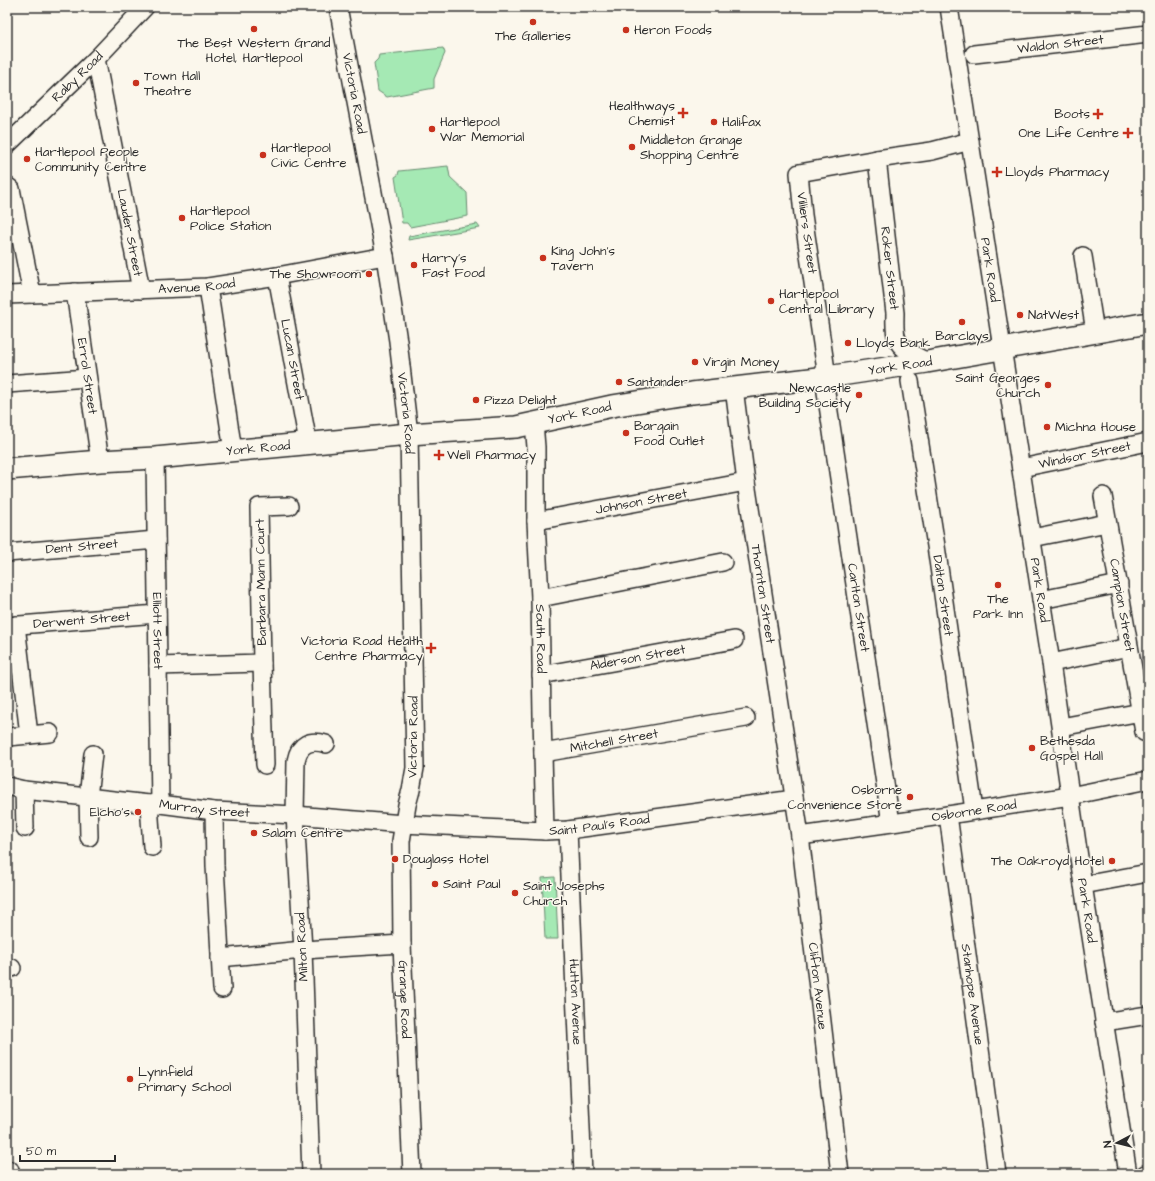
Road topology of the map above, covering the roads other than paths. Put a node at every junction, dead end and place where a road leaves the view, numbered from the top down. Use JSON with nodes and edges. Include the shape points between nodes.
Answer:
{"nodes":[{"id":1,"x":145,"y":7,"type":"edge"},
{"id":2,"x":338,"y":7,"type":"edge"},
{"id":3,"x":949,"y":7,"type":"edge"},
{"id":4,"x":1148,"y":34,"type":"edge"},
{"id":5,"x":974,"y":54,"type":"dead end"},
{"id":6,"x":96,"y":59,"type":"junction"},
{"id":7,"x":9,"y":138,"type":"edge"},
{"id":8,"x":970,"y":141,"type":"junction"},
{"id":9,"x":877,"y":159,"type":"junction"},
{"id":10,"x":7,"y":186,"type":"edge"},
{"id":11,"x":385,"y":256,"type":"junction"},
{"id":12,"x":1083,"y":256,"type":"dead end"},
{"id":13,"x":277,"y":276,"type":"junction"},
{"id":14,"x":208,"y":287,"type":"junction"},
{"id":15,"x":141,"y":290,"type":"junction"},
{"id":16,"x":75,"y":292,"type":"junction"},
{"id":17,"x":32,"y":294,"type":"junction"},
{"id":18,"x":7,"y":295,"type":"edge"},
{"id":19,"x":1148,"y":323,"type":"edge"},
{"id":20,"x":1095,"y":332,"type":"junction"},
{"id":21,"x":1003,"y":349,"type":"junction"},
{"id":22,"x":927,"y":362,"type":"junction"},
{"id":23,"x":88,"y":378,"type":"junction"},
{"id":24,"x":910,"y":381,"type":"dead end"},
{"id":25,"x":7,"y":384,"type":"edge"},
{"id":26,"x":826,"y":385,"type":"junction"},
{"id":27,"x":734,"y":388,"type":"junction"},
{"id":28,"x":534,"y":423,"type":"junction"},
{"id":29,"x":409,"y":434,"type":"junction"},
{"id":30,"x":1148,"y":442,"type":"edge"},
{"id":31,"x":308,"y":443,"type":"junction"},
{"id":32,"x":234,"y":451,"type":"junction"},
{"id":33,"x":155,"y":458,"type":"junction"},
{"id":34,"x":100,"y":461,"type":"junction"},
{"id":35,"x":1021,"y":468,"type":"junction"},
{"id":36,"x":7,"y":470,"type":"edge"},
{"id":37,"x":746,"y":482,"type":"junction"},
{"id":38,"x":1103,"y":496,"type":"dead end"},
{"id":39,"x":290,"y":506,"type":"dead end"},
{"id":40,"x":536,"y":521,"type":"junction"},
{"id":41,"x":1107,"y":523,"type":"junction"},
{"id":42,"x":1032,"y":538,"type":"junction"},
{"id":43,"x":156,"y":540,"type":"junction"},
{"id":44,"x":7,"y":553,"type":"edge"},
{"id":45,"x":723,"y":562,"type":"dead end"},
{"id":46,"x":1119,"y":584,"type":"junction"},
{"id":47,"x":540,"y":598,"type":"junction"},
{"id":48,"x":1041,"y":600,"type":"junction"},
{"id":49,"x":157,"y":614,"type":"junction"},
{"id":50,"x":12,"y":626,"type":"edge"},
{"id":51,"x":734,"y":640,"type":"dead end"},
{"id":52,"x":1129,"y":647,"type":"junction"},
{"id":53,"x":262,"y":664,"type":"junction"},
{"id":54,"x":1051,"y":664,"type":"junction"},
{"id":55,"x":158,"y":666,"type":"junction"},
{"id":56,"x":541,"y":674,"type":"junction"},
{"id":57,"x":1141,"y":712,"type":"junction"},
{"id":58,"x":746,"y":718,"type":"dead end"},
{"id":59,"x":1061,"y":727,"type":"junction"},
{"id":60,"x":50,"y":733,"type":"dead end"},
{"id":61,"x":30,"y":735,"type":"junction"},
{"id":62,"x":8,"y":737,"type":"dead end"},
{"id":63,"x":1143,"y":738,"type":"edge"},
{"id":64,"x":326,"y":744,"type":"dead end"},
{"id":65,"x":93,"y":754,"type":"dead end"},
{"id":66,"x":543,"y":754,"type":"junction"},
{"id":67,"x":265,"y":765,"type":"dead end"},
{"id":68,"x":1148,"y":780,"type":"edge"},
{"id":69,"x":7,"y":786,"type":"edge"},
{"id":70,"x":24,"y":790,"type":"junction"},
{"id":71,"x":1070,"y":796,"type":"junction"},
{"id":72,"x":88,"y":798,"type":"junction"},
{"id":73,"x":794,"y":799,"type":"junction"},
{"id":74,"x":155,"y":804,"type":"junction"},
{"id":75,"x":974,"y":810,"type":"junction"},
{"id":76,"x":214,"y":811,"type":"junction"},
{"id":77,"x":295,"y":815,"type":"junction"},
{"id":78,"x":948,"y":815,"type":"junction"},
{"id":79,"x":891,"y":823,"type":"junction"},
{"id":80,"x":403,"y":824,"type":"junction"},
{"id":81,"x":25,"y":828,"type":"dead end"},
{"id":82,"x":568,"y":830,"type":"junction"},
{"id":83,"x":545,"y":831,"type":"junction"},
{"id":84,"x":800,"y":836,"type":"junction"},
{"id":85,"x":89,"y":837,"type":"dead end"},
{"id":86,"x":152,"y":847,"type":"dead end"},
{"id":87,"x":1148,"y":874,"type":"edge"},
{"id":88,"x":1083,"y":884,"type":"junction"},
{"id":89,"x":402,"y":944,"type":"junction"},
{"id":90,"x":303,"y":950,"type":"junction"},
{"id":91,"x":220,"y":958,"type":"junction"},
{"id":92,"x":222,"y":989,"type":"dead end"},
{"id":93,"x":1148,"y":1015,"type":"edge"},
{"id":94,"x":1104,"y":1022,"type":"junction"},
{"id":95,"x":311,"y":1174,"type":"edge"},
{"id":96,"x":412,"y":1174,"type":"edge"},
{"id":97,"x":583,"y":1174,"type":"edge"},
{"id":98,"x":840,"y":1174,"type":"edge"},
{"id":99,"x":997,"y":1174,"type":"edge"},
{"id":100,"x":1128,"y":1174,"type":"edge"}],
"edges":[{"from":1,"to":6,"type":"street","name":"Raby Road"},
{"from":2,"to":11,"type":"street","name":"Victoria Road"},
{"from":3,"to":8,"type":"street","name":"Park Road"},
{"from":4,"to":5,"type":"street","name":"Waldon Street"},
{"from":6,"to":7,"type":"street","name":"Raby Road"},
{"from":6,"to":15,"type":"street","name":"Lauder Street"},
{"from":8,"to":9,"type":"street","via":[[932,151]]},
{"from":8,"to":21,"type":"street","name":"Park Road"},
{"from":9,"to":22,"type":"street","name":"Roker Street","via":[[897,340],[908,352]]},
{"from":9,"to":26,"type":"street","name":"Villiers Street","via":[[799,173]]},
{"from":10,"to":17,"type":"street","via":[[11,189]]},
{"from":11,"to":13,"type":"street","name":"Avenue Road"},
{"from":11,"to":29,"type":"street","name":"Victoria Road"},
{"from":12,"to":20,"type":"street"},
{"from":13,"to":14,"type":"street","name":"Avenue Road"},
{"from":13,"to":31,"type":"street","name":"Lucan Street"},
{"from":14,"to":15,"type":"street","name":"Avenue Road"},
{"from":14,"to":32,"type":"street"},
{"from":15,"to":16,"type":"street","name":"Avenue Road"},
{"from":16,"to":17,"type":"street","name":"Avenue Road"},
{"from":16,"to":23,"type":"street","name":"Errol Street"},
{"from":17,"to":18,"type":"street","name":"Avenue Road"},
{"from":19,"to":20,"type":"main road","name":"York Road"},
{"from":20,"to":21,"type":"main road","name":"York Road"},
{"from":21,"to":22,"type":"main road","name":"York Road"},
{"from":21,"to":35,"type":"street","name":"Park Road"},
{"from":22,"to":26,"type":"main road","name":"York Road"},
{"from":23,"to":25,"type":"street"},
{"from":23,"to":34,"type":"street","name":"Errol Street"},
{"from":24,"to":75,"type":"street","name":"Dalton Street"},
{"from":26,"to":27,"type":"main road","name":"York Road"},
{"from":26,"to":79,"type":"street","name":"Carlton Street"},
{"from":27,"to":28,"type":"main road","name":"York Road","via":[[612,406]]},
{"from":27,"to":37,"type":"street","name":"Thornton Street"},
{"from":28,"to":29,"type":"main road","name":"York Road"},
{"from":28,"to":40,"type":"street","name":"South Road"},
{"from":29,"to":31,"type":"main road","name":"York Road"},
{"from":29,"to":80,"type":"street","name":"Victoria Road","via":[[415,768]]},
{"from":30,"to":35,"type":"street","name":"Windsor Street"},
{"from":31,"to":32,"type":"main road","name":"York Road"},
{"from":32,"to":33,"type":"main road","name":"York Road"},
{"from":33,"to":34,"type":"main road","name":"York Road"},
{"from":33,"to":43,"type":"street","name":"Elliott Street"},
{"from":34,"to":36,"type":"main road","name":"York Road"},
{"from":35,"to":42,"type":"street","name":"Park Road"},
{"from":37,"to":40,"type":"street","name":"Johnson Street"},
{"from":37,"to":73,"type":"street","name":"Thornton Street"},
{"from":38,"to":41,"type":"street","name":"Campion Street"},
{"from":39,"to":53,"type":"street","name":"Barbara Mann Court","via":[[259,507]]},
{"from":40,"to":47,"type":"street","name":"South Road"},
{"from":41,"to":42,"type":"street"},
{"from":41,"to":46,"type":"street","name":"Campion Street"},
{"from":42,"to":48,"type":"street","name":"Park Road"},
{"from":43,"to":44,"type":"street","name":"Dent Street"},
{"from":43,"to":49,"type":"street","name":"Elliott Street"},
{"from":45,"to":47,"type":"street"},
{"from":46,"to":48,"type":"street"},
{"from":46,"to":52,"type":"street","name":"Campion Street"},
{"from":47,"to":56,"type":"street","name":"South Road"},
{"from":48,"to":54,"type":"street","name":"Park Road"},
{"from":49,"to":50,"type":"street","name":"Derwent Street"},
{"from":49,"to":55,"type":"street","name":"Elliott Street"},
{"from":50,"to":61,"type":"street"},
{"from":51,"to":56,"type":"street","name":"Alderson Street"},
{"from":52,"to":54,"type":"street"},
{"from":52,"to":57,"type":"street","name":"Campion Street"},
{"from":53,"to":55,"type":"street","name":"Barbara Mann Court"},
{"from":53,"to":67,"type":"street","name":"Barbara Mann Court"},
{"from":54,"to":59,"type":"street","name":"Park Road"},
{"from":55,"to":74,"type":"street","name":"Elliott Street"},
{"from":56,"to":66,"type":"street","name":"South Road"},
{"from":57,"to":59,"type":"street"},
{"from":57,"to":63,"type":"street","name":"Campion Street"},
{"from":58,"to":66,"type":"street","name":"Mitchell Street"},
{"from":59,"to":71,"type":"street","name":"Park Road"},
{"from":60,"to":61,"type":"street"},
{"from":61,"to":62,"type":"street"},
{"from":64,"to":77,"type":"street","name":"Milton Road","via":[[312,742],[297,753]]},
{"from":65,"to":72,"type":"street"},
{"from":66,"to":83,"type":"street","name":"South Road"},
{"from":68,"to":71,"type":"street","name":"Osborne Road"},
{"from":69,"to":70,"type":"street","name":"Murray Street"},
{"from":70,"to":72,"type":"street","name":"Murray Street"},
{"from":70,"to":81,"type":"street"},
{"from":71,"to":75,"type":"street","name":"Osborne Road"},
{"from":71,"to":88,"type":"street","name":"Park Road"},
{"from":72,"to":74,"type":"street","name":"Murray Street"},
{"from":72,"to":85,"type":"street"},
{"from":73,"to":82,"type":"street","name":"Saint Paul's Road"},
{"from":73,"to":84,"type":"street","name":"Clifton Avenue"},
{"from":74,"to":76,"type":"street","name":"Murray Street"},
{"from":74,"to":86,"type":"street","name":"Elliott Street"},
{"from":75,"to":78,"type":"street","name":"Osborne Road"},
{"from":76,"to":77,"type":"street","name":"Murray Street"},
{"from":76,"to":91,"type":"street"},
{"from":77,"to":80,"type":"street","name":"Murray Street"},
{"from":77,"to":90,"type":"street","name":"Milton Road"},
{"from":78,"to":79,"type":"street","name":"Osborne Road"},
{"from":78,"to":99,"type":"street","name":"Stanhope Avenue"},
{"from":79,"to":84,"type":"street","name":"Osborne Road"},
{"from":80,"to":83,"type":"street","name":"Saint Paul's Road"},
{"from":80,"to":89,"type":"street","name":"Grange Road"},
{"from":82,"to":83,"type":"street","name":"Saint Paul's Road"},
{"from":82,"to":97,"type":"street","name":"Hutton Avenue"},
{"from":84,"to":98,"type":"street","name":"Clifton Avenue"},
{"from":87,"to":88,"type":"street"},
{"from":88,"to":94,"type":"street","name":"Park Road"},
{"from":89,"to":90,"type":"street"},
{"from":89,"to":96,"type":"street","name":"Grange Road"},
{"from":90,"to":91,"type":"street"},
{"from":90,"to":95,"type":"street","name":"Milton Road"},
{"from":91,"to":92,"type":"street"},
{"from":93,"to":94,"type":"street"},
{"from":94,"to":100,"type":"street","name":"Park Road"}]}
